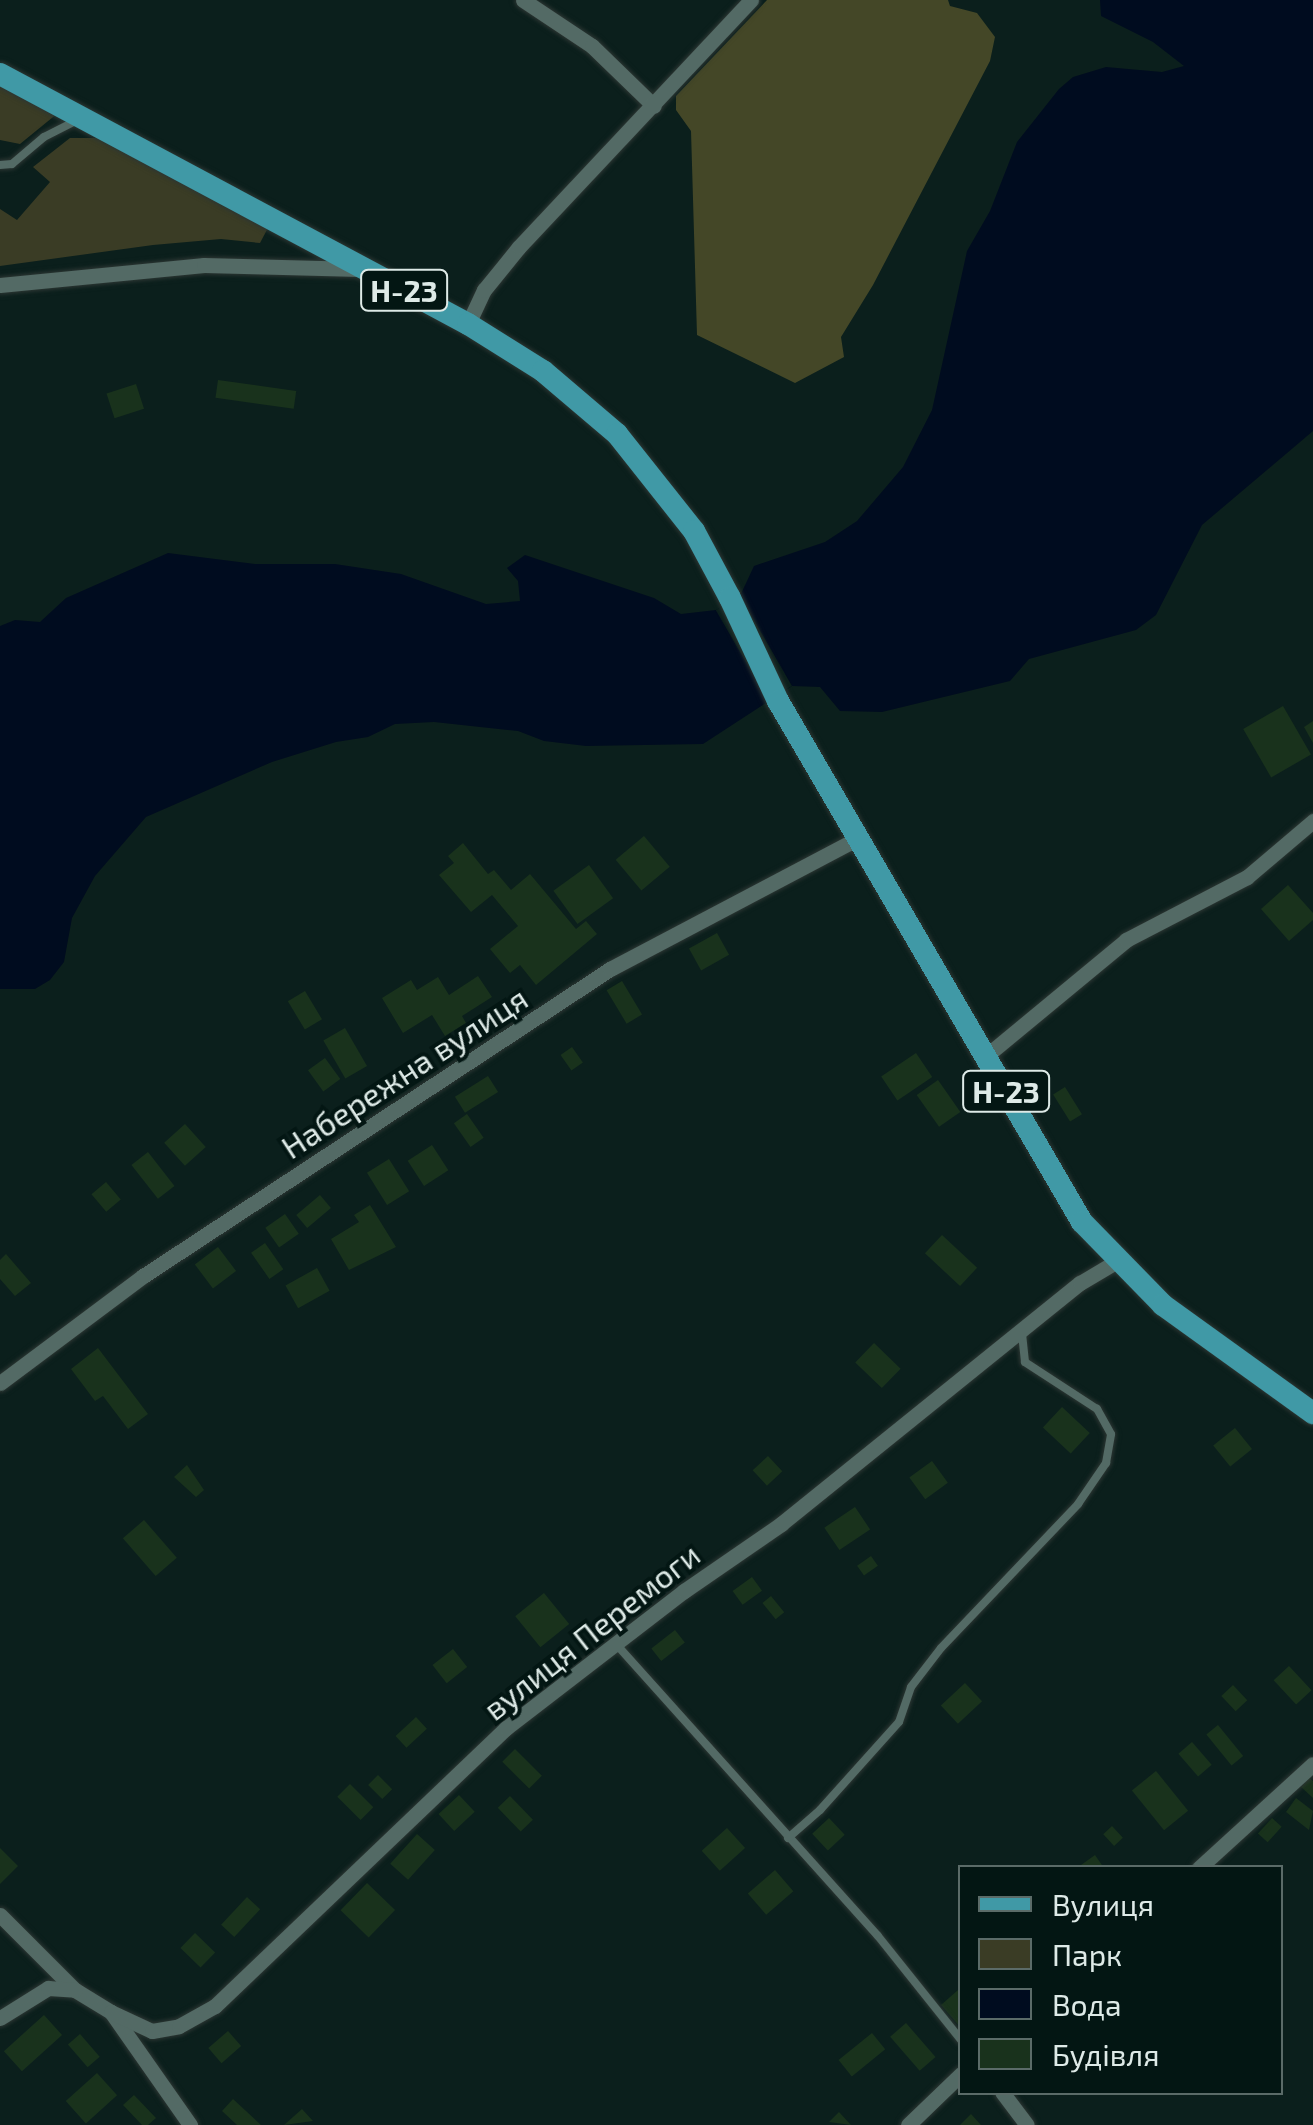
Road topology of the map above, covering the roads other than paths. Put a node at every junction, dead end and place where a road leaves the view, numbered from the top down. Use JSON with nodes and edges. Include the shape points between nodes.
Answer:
{"nodes":[{"id":1,"x":524,"y":0,"type":"edge"},
{"id":2,"x":751,"y":0,"type":"edge"},
{"id":3,"x":0,"y":74,"type":"edge"},
{"id":4,"x":654,"y":106,"type":"junction"},
{"id":5,"x":82,"y":118,"type":"junction"},
{"id":6,"x":0,"y":164,"type":"edge"},
{"id":7,"x":364,"y":269,"type":"junction"},
{"id":8,"x":0,"y":285,"type":"edge"},
{"id":9,"x":468,"y":324,"type":"junction"},
{"id":10,"x":1313,"y":821,"type":"edge"},
{"id":11,"x":858,"y":838,"type":"junction"},
{"id":12,"x":986,"y":1056,"type":"junction"},
{"id":13,"x":1117,"y":1261,"type":"junction"},
{"id":14,"x":1022,"y":1329,"type":"junction"},
{"id":15,"x":0,"y":1383,"type":"edge"},
{"id":16,"x":1313,"y":1413,"type":"edge"},
{"id":17,"x":616,"y":1644,"type":"junction"},
{"id":18,"x":1313,"y":1764,"type":"edge"},
{"id":19,"x":788,"y":1838,"type":"junction"},
{"id":20,"x":1201,"y":1865,"type":"edge"},
{"id":21,"x":0,"y":1915,"type":"edge"},
{"id":22,"x":74,"y":1990,"type":"junction"},
{"id":23,"x":111,"y":2012,"type":"junction"},
{"id":24,"x":0,"y":2018,"type":"edge"},
{"id":25,"x":958,"y":2037,"type":"edge"},
{"id":26,"x":958,"y":2076,"type":"edge"},
{"id":27,"x":1004,"y":2095,"type":"edge"},
{"id":28,"x":190,"y":2125,"type":"edge"},
{"id":29,"x":908,"y":2125,"type":"edge"},
{"id":30,"x":1027,"y":2125,"type":"edge"}],
"edges":[{"from":1,"to":4,"type":"street","via":[[592,46]]},
{"from":2,"to":4,"type":"street"},
{"from":3,"to":5,"type":"main road","number":"Н-23"},
{"from":4,"to":9,"type":"street","via":[[519,247],[484,290]]},
{"from":5,"to":6,"type":"lane","via":[[12,164]]},
{"from":5,"to":7,"type":"main road","number":"Н-23"},
{"from":7,"to":8,"type":"street","via":[[204,265]]},
{"from":7,"to":9,"type":"main road","number":"Н-23"},
{"from":9,"to":11,"type":"main road","number":"Н-23","via":[[543,372],[617,434],[694,531],[778,700]]},
{"from":10,"to":12,"type":"street","via":[[1246,877],[1126,940]]},
{"from":11,"to":12,"type":"main road","number":"Н-23"},
{"from":11,"to":15,"type":"street","name":"Набережна вулиця","via":[[610,969],[143,1276]]},
{"from":12,"to":13,"type":"main road","number":"Н-23","via":[[1082,1222]]},
{"from":13,"to":14,"type":"street","name":"вулиця Перемоги"},
{"from":13,"to":16,"type":"main road","number":"Н-23","via":[[1222,1350]]},
{"from":14,"to":17,"type":"street","name":"вулиця Перемоги","via":[[781,1524]]},
{"from":14,"to":19,"type":"lane","via":[[1026,1362],[1097,1409],[1111,1434],[1106,1462],[1078,1504],[941,1648],[910,1687],[899,1722]]},
{"from":17,"to":19,"type":"lane"},
{"from":17,"to":23,"type":"street","name":"вулиця Перемоги","via":[[506,1728],[215,2006],[179,2026],[152,2031]]},
{"from":18,"to":20,"type":"street"},
{"from":19,"to":25,"type":"lane"},
{"from":21,"to":22,"type":"street","name":"вулиця Перемоги"},
{"from":22,"to":23,"type":"street","name":"вулиця Перемоги"},
{"from":22,"to":24,"type":"street","via":[[48,1988]]},
{"from":23,"to":28,"type":"street"},
{"from":26,"to":29,"type":"street"},
{"from":27,"to":30,"type":"street"}]}
